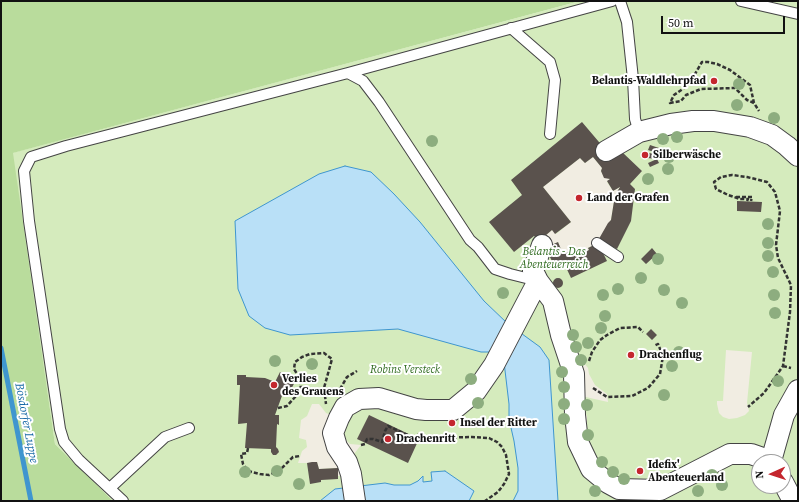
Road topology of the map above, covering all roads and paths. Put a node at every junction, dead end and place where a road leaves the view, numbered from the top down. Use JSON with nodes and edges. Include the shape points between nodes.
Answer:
{"nodes":[{"id":1,"x":612,"y":1,"type":"edge"},
{"id":2,"x":620,"y":1,"type":"edge"},
{"id":3,"x":741,"y":1,"type":"edge"},
{"id":4,"x":798,"y":14,"type":"edge"},
{"id":5,"x":511,"y":28,"type":"junction"},
{"id":6,"x":348,"y":73,"type":"junction"},
{"id":7,"x":754,"y":103,"type":"junction"},
{"id":8,"x":759,"y":130,"type":"junction"},
{"id":9,"x":639,"y":132,"type":"junction"},
{"id":10,"x":550,"y":134,"type":"dead end"},
{"id":11,"x":606,"y":151,"type":"dead end"},
{"id":12,"x":798,"y":156,"type":"edge"},
{"id":13,"x":735,"y":197,"type":"junction"},
{"id":14,"x":747,"y":201,"type":"dead end"},
{"id":15,"x":751,"y":201,"type":"dead end"},
{"id":16,"x":597,"y":243,"type":"dead end"},
{"id":17,"x":542,"y":245,"type":"dead end"},
{"id":18,"x":618,"y":257,"type":"dead end"},
{"id":19,"x":538,"y":281,"type":"junction"},
{"id":20,"x":642,"y":332,"type":"dead end"},
{"id":21,"x":654,"y":346,"type":"dead end"},
{"id":22,"x":783,"y":366,"type":"junction"},
{"id":23,"x":791,"y":368,"type":"dead end"},
{"id":24,"x":357,"y":371,"type":"dead end"},
{"id":25,"x":574,"y":374,"type":"junction"},
{"id":26,"x":798,"y":390,"type":"edge"},
{"id":27,"x":338,"y":392,"type":"dead end"},
{"id":28,"x":326,"y":407,"type":"dead end"},
{"id":29,"x":748,"y":407,"type":"dead end"},
{"id":30,"x":278,"y":408,"type":"dead end"},
{"id":31,"x":190,"y":428,"type":"dead end"},
{"id":32,"x":361,"y":445,"type":"dead end"},
{"id":33,"x":248,"y":448,"type":"dead end"},
{"id":34,"x":751,"y":454,"type":"edge"},
{"id":35,"x":773,"y":454,"type":"edge"},
{"id":36,"x":300,"y":456,"type":"dead end"},
{"id":37,"x":110,"y":488,"type":"junction"},
{"id":38,"x":123,"y":501,"type":"edge"},
{"id":39,"x":355,"y":501,"type":"edge"},
{"id":40,"x":485,"y":501,"type":"edge"}],
"edges":[{"from":1,"to":5,"type":"lane"},
{"from":2,"to":9,"type":"lane","via":[[627,22],[635,119]]},
{"from":3,"to":4,"type":"lane"},
{"from":5,"to":6,"type":"lane"},
{"from":5,"to":10,"type":"lane","via":[[550,62],[555,80]]},
{"from":6,"to":19,"type":"lane","via":[[363,81],[379,102],[470,240],[495,269]]},
{"from":6,"to":37,"type":"lane","via":[[31,157],[24,171],[60,429],[64,442],[79,460]]},
{"from":7,"to":7,"type":"path","via":[[750,85],[730,70],[708,62],[702,62],[692,80],[674,95],[670,103],[681,101],[686,95],[700,89],[735,88]]},
{"from":7,"to":8,"type":"path","via":[[762,120]]},
{"from":8,"to":9,"type":"street","via":[[730,123],[693,121]]},
{"from":8,"to":12,"type":"street","via":[[772,135]]},
{"from":9,"to":11,"type":"street"},
{"from":13,"to":14,"type":"path","via":[[748,199]]},
{"from":13,"to":15,"type":"path","via":[[752,197]]},
{"from":13,"to":22,"type":"path","via":[[716,189],[714,182],[721,177],[747,177],[767,182],[775,192],[780,211],[776,245],[778,258],[791,285]]},
{"from":16,"to":18,"type":"lane"},
{"from":17,"to":19,"type":"street","via":[[533,271]]},
{"from":19,"to":25,"type":"street","via":[[553,301]]},
{"from":19,"to":39,"type":"street","via":[[494,364],[476,390],[452,410],[416,409],[379,398],[360,399],[345,407],[333,433],[351,474]]},
{"from":20,"to":25,"type":"path","via":[[638,327],[620,328],[607,335],[592,352],[587,366]]},
{"from":21,"to":25,"type":"path","via":[[658,344],[663,356],[660,374],[648,388],[632,396],[607,397]]},
{"from":22,"to":23,"type":"path"},
{"from":22,"to":29,"type":"path","via":[[764,393]]},
{"from":24,"to":27,"type":"path","via":[[347,376]]},
{"from":25,"to":34,"type":"street","via":[[578,442],[591,469],[608,484],[619,489],[660,490],[730,454]]},
{"from":26,"to":35,"type":"street","via":[[784,415]]},
{"from":28,"to":30,"type":"path","via":[[324,388],[332,359],[324,353],[310,354],[295,362],[294,369],[301,386],[287,406]]},
{"from":31,"to":37,"type":"lane","via":[[166,437]]},
{"from":32,"to":40,"type":"path","via":[[365,444],[367,439],[373,438],[382,442],[388,426],[416,439],[419,434],[426,438],[489,438],[497,442],[504,451],[509,474],[498,492]]},
{"from":33,"to":36,"type":"path","via":[[247,453],[241,454],[243,464],[248,471],[260,474],[269,475],[280,470],[293,457]]},
{"from":37,"to":38,"type":"lane"}]}
